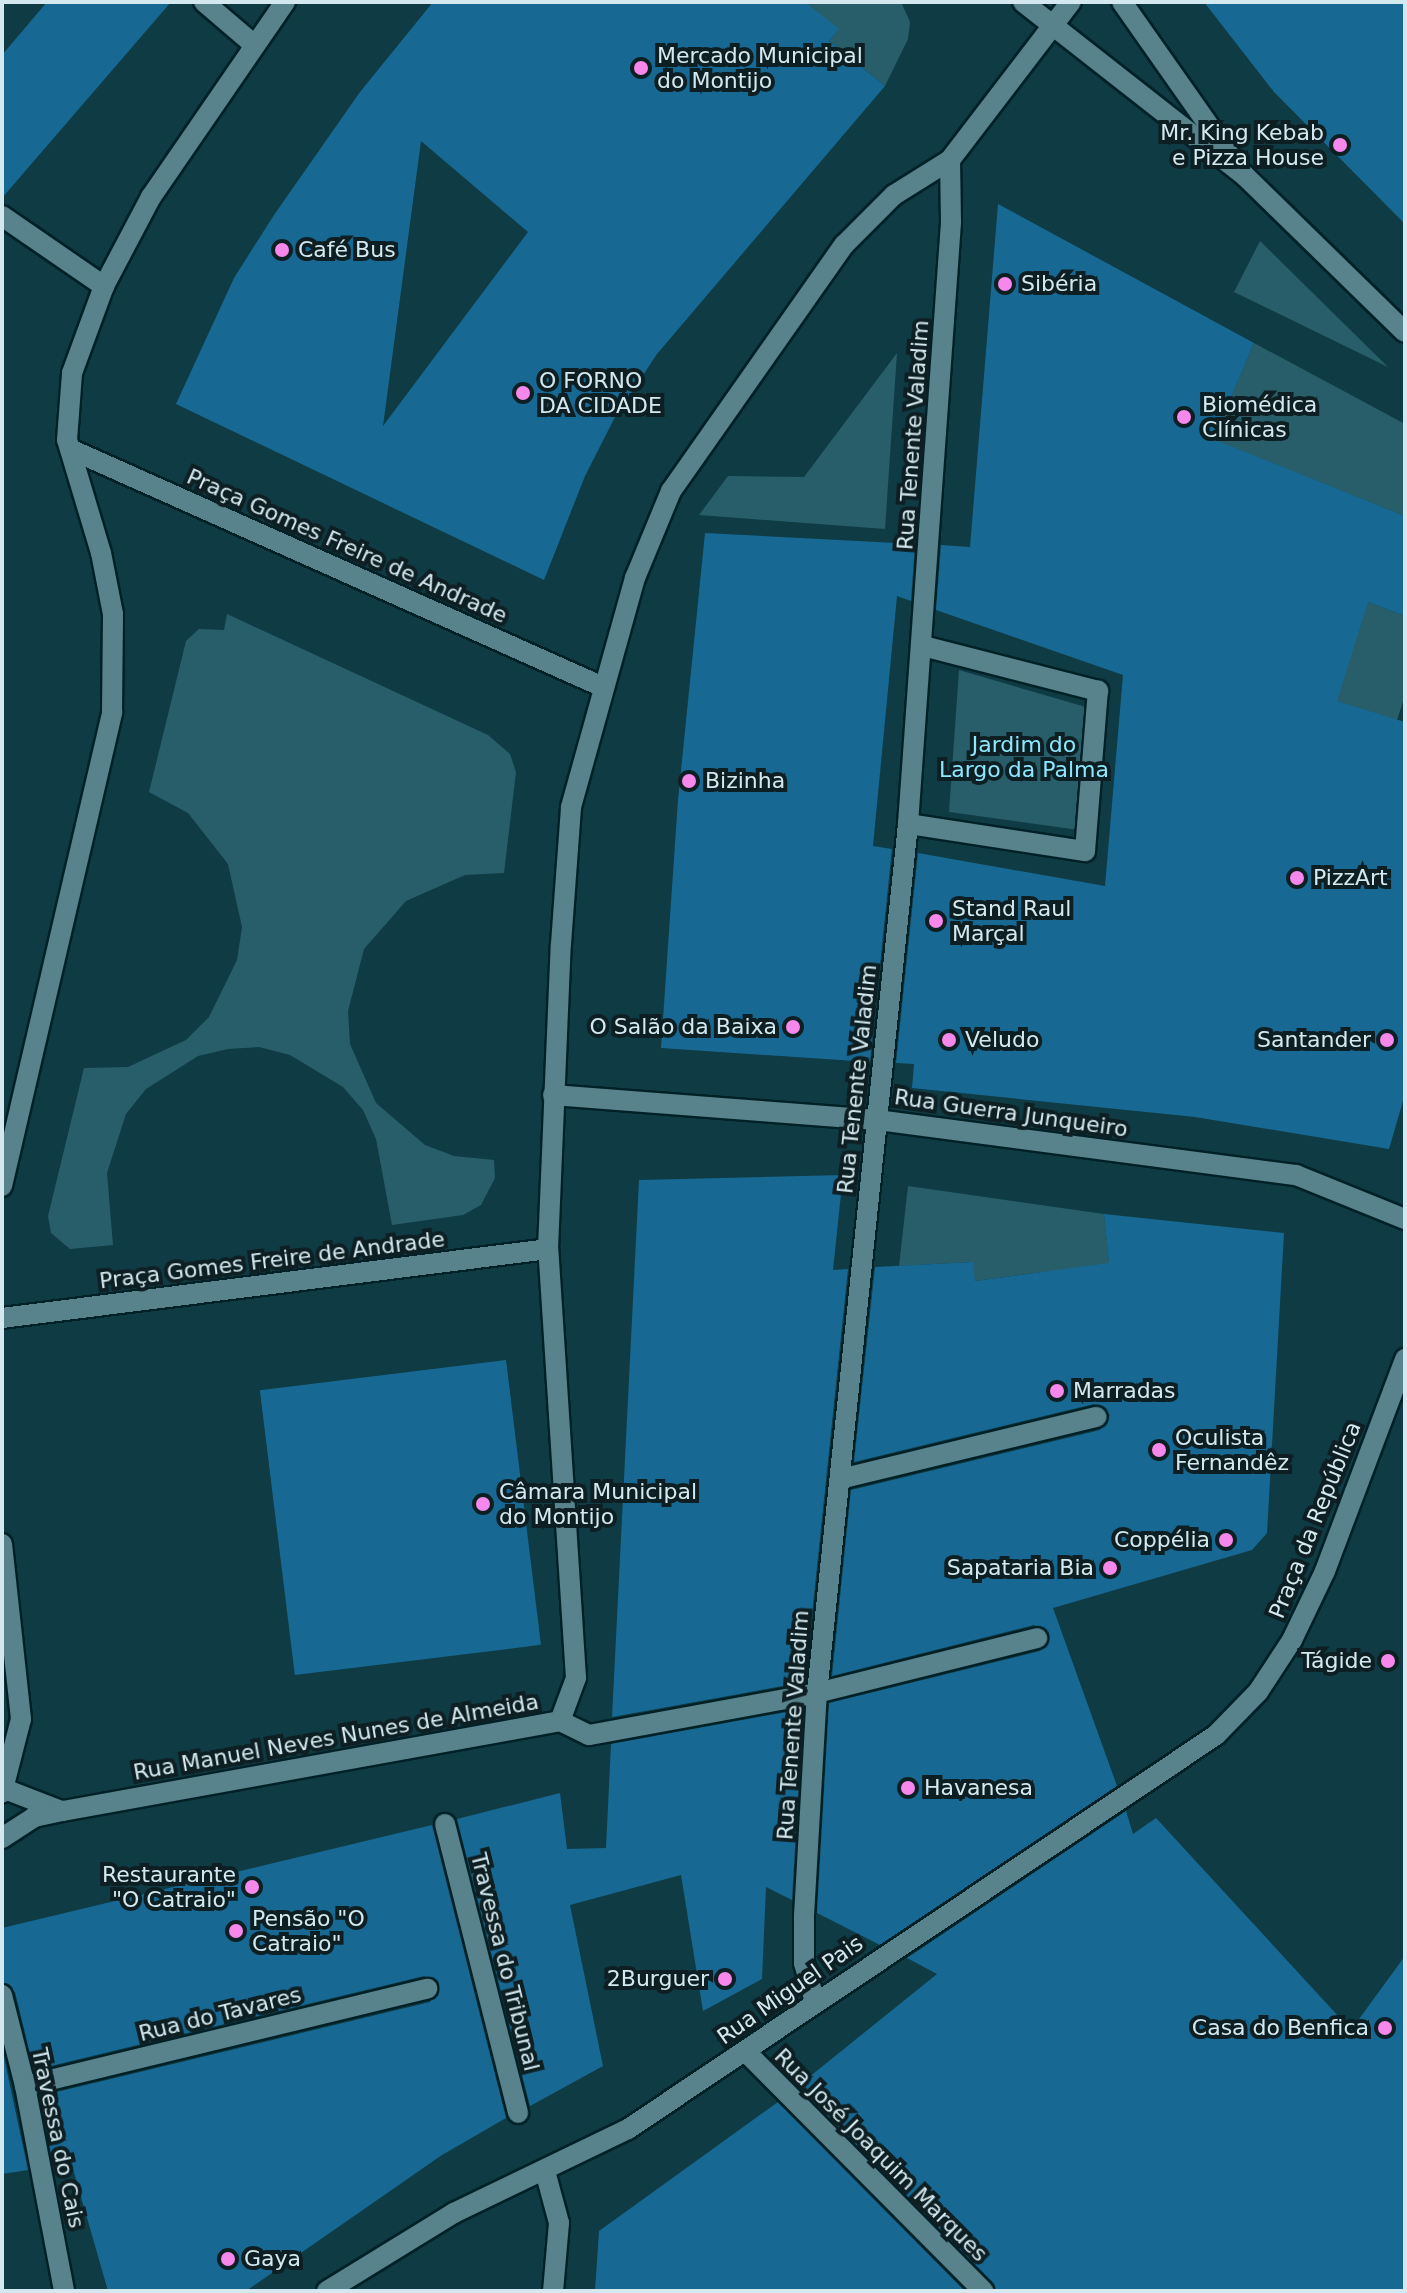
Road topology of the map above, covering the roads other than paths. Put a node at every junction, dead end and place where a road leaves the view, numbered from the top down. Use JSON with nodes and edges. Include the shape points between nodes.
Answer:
{"nodes":[{"id":1,"x":204,"y":2,"type":"edge"},
{"id":2,"x":285,"y":2,"type":"edge"},
{"id":3,"x":1023,"y":2,"type":"edge"},
{"id":4,"x":1071,"y":2,"type":"edge"},
{"id":5,"x":1122,"y":2,"type":"edge"},
{"id":6,"x":1052,"y":25,"type":"junction"},
{"id":7,"x":252,"y":43,"type":"junction"},
{"id":8,"x":950,"y":160,"type":"junction"},
{"id":9,"x":1245,"y":176,"type":"junction"},
{"id":10,"x":2,"y":216,"type":"edge"},
{"id":11,"x":104,"y":286,"type":"junction"},
{"id":12,"x":1405,"y":332,"type":"edge"},
{"id":13,"x":70,"y":449,"type":"junction"},
{"id":14,"x":923,"y":646,"type":"junction"},
{"id":15,"x":603,"y":687,"type":"junction"},
{"id":16,"x":908,"y":824,"type":"junction"},
{"id":17,"x":553,"y":1095,"type":"junction"},
{"id":18,"x":877,"y":1120,"type":"junction"},
{"id":19,"x":2,"y":1186,"type":"edge"},
{"id":20,"x":1405,"y":1219,"type":"edge"},
{"id":21,"x":548,"y":1249,"type":"junction"},
{"id":22,"x":2,"y":1318,"type":"edge"},
{"id":23,"x":1405,"y":1359,"type":"edge"},
{"id":24,"x":1097,"y":1417,"type":"dead end"},
{"id":25,"x":840,"y":1479,"type":"junction"},
{"id":26,"x":2,"y":1544,"type":"edge"},
{"id":27,"x":1037,"y":1638,"type":"dead end"},
{"id":28,"x":1258,"y":1692,"type":"joint"},
{"id":29,"x":817,"y":1693,"type":"junction"},
{"id":30,"x":560,"y":1721,"type":"junction"},
{"id":31,"x":2,"y":1790,"type":"edge"},
{"id":32,"x":63,"y":1811,"type":"junction"},
{"id":33,"x":445,"y":1824,"type":"dead end"},
{"id":34,"x":2,"y":1838,"type":"edge"},
{"id":35,"x":427,"y":1989,"type":"dead end"},
{"id":36,"x":2,"y":1995,"type":"edge"},
{"id":37,"x":815,"y":2002,"type":"junction"},
{"id":38,"x":746,"y":2052,"type":"junction"},
{"id":39,"x":25,"y":2086,"type":"junction"},
{"id":40,"x":518,"y":2113,"type":"dead end"},
{"id":41,"x":545,"y":2171,"type":"junction"},
{"id":42,"x":64,"y":2291,"type":"edge"},
{"id":43,"x":327,"y":2291,"type":"edge"},
{"id":44,"x":553,"y":2291,"type":"edge"},
{"id":45,"x":983,"y":2291,"type":"edge"}],
"edges":[{"from":1,"to":7,"type":"street"},
{"from":2,"to":7,"type":"street"},
{"from":3,"to":6,"type":"street"},
{"from":4,"to":6,"type":"street"},
{"from":5,"to":9,"type":"street"},
{"from":6,"to":8,"type":"street"},
{"from":6,"to":9,"type":"street"},
{"from":7,"to":11,"type":"street","via":[[151,197]]},
{"from":8,"to":14,"type":"street","name":"Rua Tenente Valadim"},
{"from":8,"to":15,"type":"street","via":[[863,221],[679,479],[635,578]]},
{"from":9,"to":12,"type":"street"},
{"from":10,"to":11,"type":"street"},
{"from":11,"to":13,"type":"street","via":[[72,373]]},
{"from":13,"to":15,"type":"street","name":"Praça Gomes Freire de Andrade"},
{"from":13,"to":19,"type":"street","via":[[113,614],[112,712]]},
{"from":14,"to":16,"type":"street","name":"Rua Tenente Valadim"},
{"from":14,"to":16,"type":"street","via":[[1098,691],[1085,851]]},
{"from":15,"to":17,"type":"street","via":[[571,807]]},
{"from":16,"to":18,"type":"street","name":"Rua Tenente Valadim"},
{"from":17,"to":18,"type":"street","name":"Rua Guerra Junqueiro"},
{"from":17,"to":21,"type":"street"},
{"from":18,"to":20,"type":"street","name":"Rua Guerra Junqueiro","via":[[1296,1175]]},
{"from":18,"to":25,"type":"street","name":"Rua Tenente Valadim"},
{"from":21,"to":22,"type":"street","name":"Praça Gomes Freire de Andrade"},
{"from":21,"to":30,"type":"street","via":[[576,1678]]},
{"from":23,"to":28,"type":"street","name":"Praça da República","via":[[1325,1571],[1279,1665]]},
{"from":24,"to":25,"type":"street"},
{"from":25,"to":29,"type":"street","name":"Rua Tenente Valadim"},
{"from":26,"to":31,"type":"street","via":[[21,1719]]},
{"from":27,"to":29,"type":"street","name":"Rua Manuel Neves Nunes de Almeida"},
{"from":28,"to":37,"type":"street","name":"Rua Miguel Pais","via":[[1216,1735]]},
{"from":29,"to":30,"type":"street","name":"Rua Manuel Neves Nunes de Almeida","via":[[589,1735]]},
{"from":29,"to":37,"type":"street","name":"Rua Tenente Valadim","via":[[804,1916],[804,1963]]},
{"from":30,"to":32,"type":"street","name":"Rua Manuel Neves Nunes de Almeida"},
{"from":31,"to":32,"type":"street"},
{"from":32,"to":34,"type":"street","name":"Rua Manuel Neves Nunes de Almeida","via":[[34,1817]]},
{"from":33,"to":40,"type":"street","name":"Travessa do Tribunal"},
{"from":35,"to":39,"type":"street","name":"Rua do Tavares"},
{"from":36,"to":39,"type":"street","name":"Travessa do Cais"},
{"from":37,"to":38,"type":"street","name":"Rua Miguel Pais"},
{"from":38,"to":41,"type":"street","name":"Rua Miguel Pais","via":[[628,2129]]},
{"from":38,"to":45,"type":"street","name":"Rua José Joaquim Marques"},
{"from":39,"to":42,"type":"street","name":"Travessa do Cais"},
{"from":41,"to":43,"type":"street","name":"Rua Miguel Pais","via":[[454,2213]]},
{"from":41,"to":44,"type":"street","via":[[559,2223]]}]}
